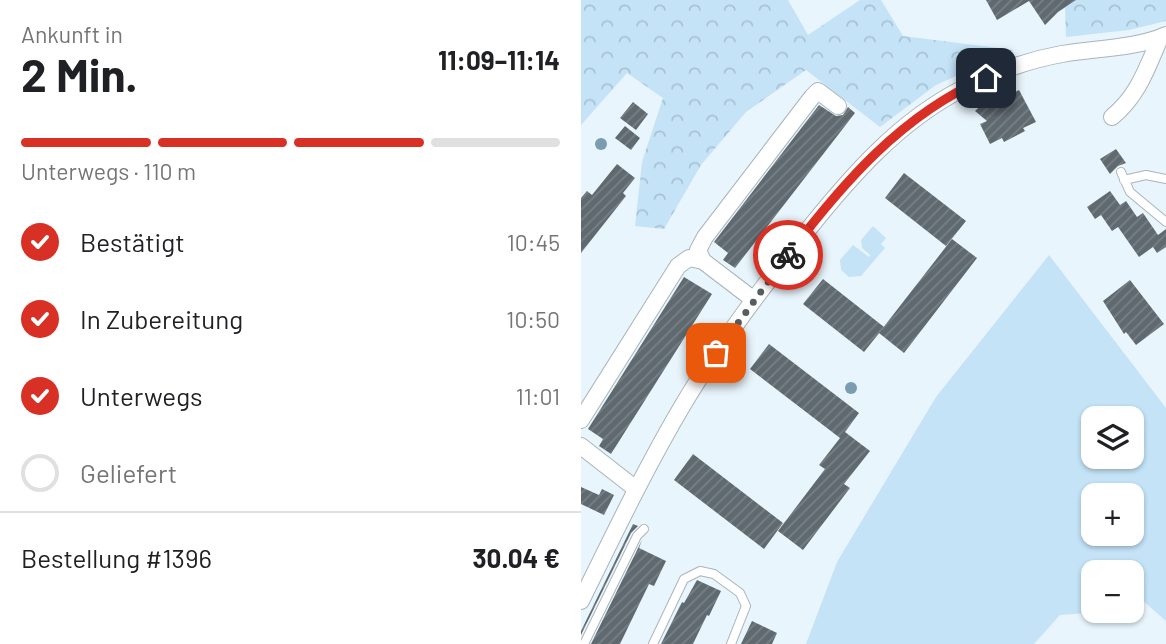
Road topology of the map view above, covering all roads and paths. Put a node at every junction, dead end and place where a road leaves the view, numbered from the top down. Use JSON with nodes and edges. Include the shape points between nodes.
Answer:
{"nodes":[{"id":1,"x":1163,"y":36,"type":"edge"},
{"id":2,"x":838,"y":106,"type":"dead end"},
{"id":3,"x":1112,"y":117,"type":"dead end"},
{"id":4,"x":1166,"y":179,"type":"edge"},
{"id":5,"x":1166,"y":222,"type":"edge"},
{"id":6,"x":703,"y":261,"type":"junction"},
{"id":7,"x":754,"y":300,"type":"junction"},
{"id":8,"x":581,"y":420,"type":"edge"},
{"id":9,"x":581,"y":446,"type":"edge"},
{"id":10,"x":636,"y":489,"type":"junction"},
{"id":11,"x":643,"y":529,"type":"dead end"},
{"id":12,"x":581,"y":601,"type":"edge"},
{"id":13,"x":584,"y":644,"type":"edge"},
{"id":14,"x":653,"y":644,"type":"edge"},
{"id":15,"x":731,"y":644,"type":"edge"}],
"edges":[{"from":1,"to":3,"type":"street","via":[[1137,91]]},
{"from":1,"to":7,"type":"street","via":[[1010,68],[927,110],[842,188]]},
{"from":2,"to":6,"type":"street","via":[[818,91],[811,97],[705,237],[698,250]]},
{"from":4,"to":5,"type":"lane","via":[[1122,176],[1130,192]]},
{"from":6,"to":7,"type":"street"},
{"from":6,"to":8,"type":"street","via":[[689,258],[678,266]]},
{"from":7,"to":10,"type":"street","via":[[705,369]]},
{"from":9,"to":10,"type":"street"},
{"from":10,"to":12,"type":"street"},
{"from":11,"to":13,"type":"lane"},
{"from":14,"to":15,"type":"lane","via":[[684,579],[700,571],[715,574],[740,593],[746,606]]}]}
